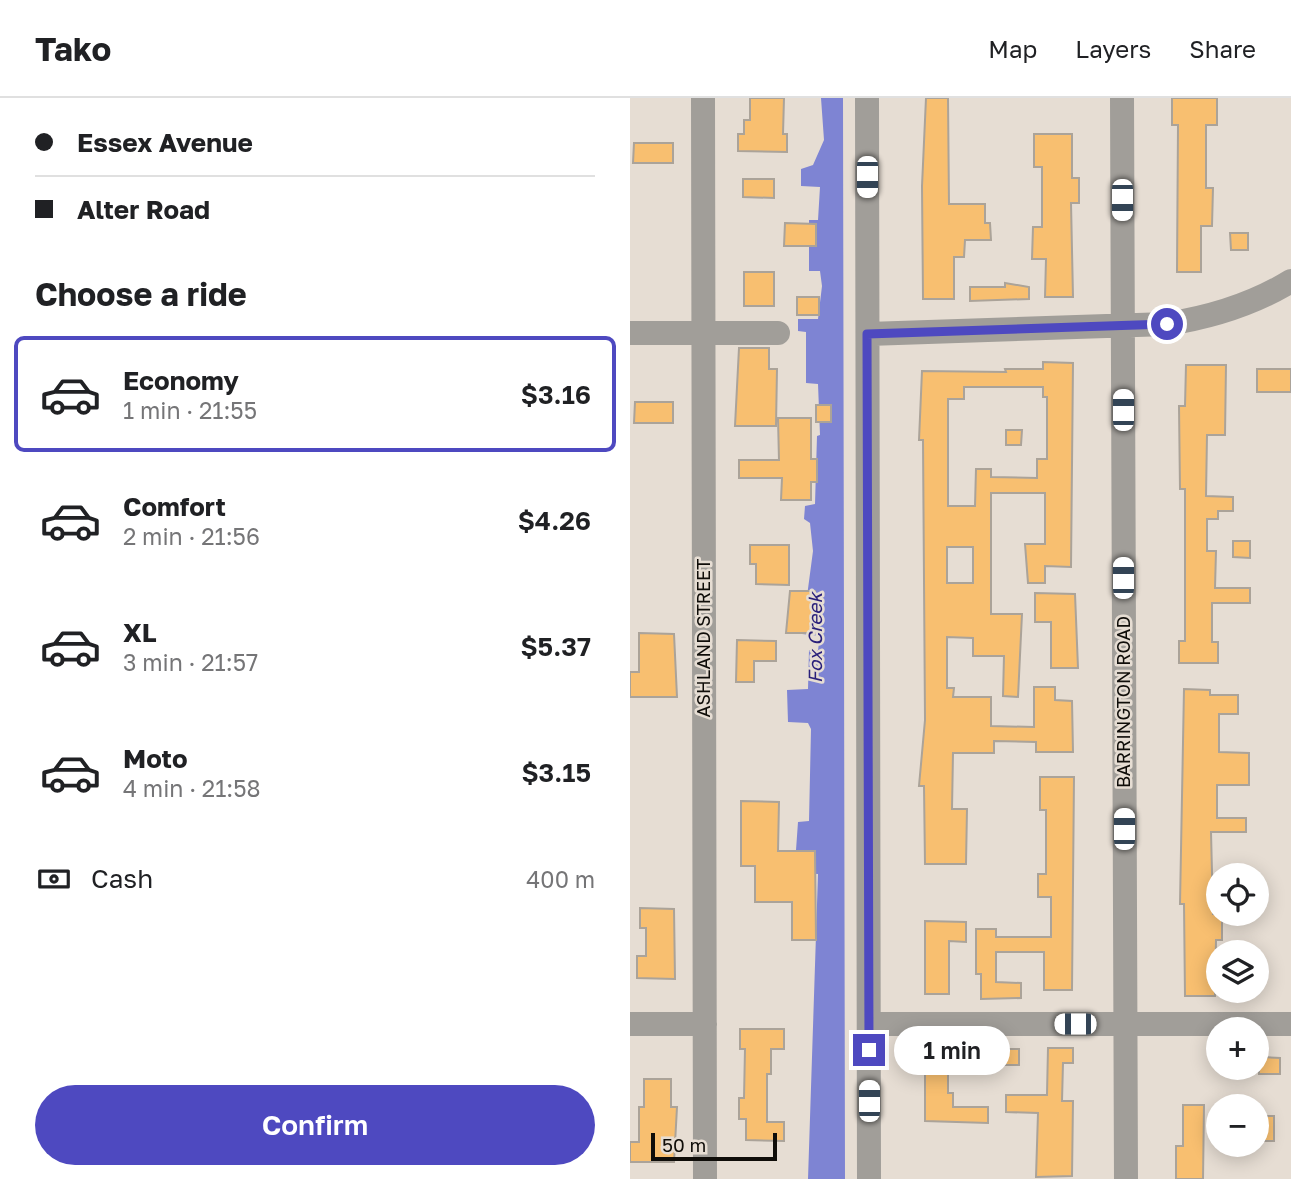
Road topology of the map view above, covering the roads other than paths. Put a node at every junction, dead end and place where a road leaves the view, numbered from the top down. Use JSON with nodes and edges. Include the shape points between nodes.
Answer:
{"nodes":[{"id":1,"x":704,"y":98,"type":"edge"},
{"id":2,"x":867,"y":98,"type":"edge"},
{"id":3,"x":1122,"y":98,"type":"edge"},
{"id":4,"x":1291,"y":281,"type":"edge"},
{"id":5,"x":1123,"y":326,"type":"junction"},
{"id":6,"x":703,"y":332,"type":"junction"},
{"id":7,"x":630,"y":333,"type":"edge"},
{"id":8,"x":778,"y":333,"type":"dead end"},
{"id":9,"x":867,"y":334,"type":"junction"},
{"id":10,"x":630,"y":1024,"type":"edge"},
{"id":11,"x":705,"y":1024,"type":"junction"},
{"id":12,"x":869,"y":1024,"type":"junction"},
{"id":13,"x":1124,"y":1024,"type":"junction"},
{"id":14,"x":1291,"y":1024,"type":"edge"},
{"id":15,"x":705,"y":1179,"type":"edge"},
{"id":16,"x":869,"y":1179,"type":"edge"},
{"id":17,"x":1126,"y":1179,"type":"edge"}],
"edges":[{"from":1,"to":6,"type":"street","name":"ASHLAND STREET"},
{"from":2,"to":9,"type":"street"},
{"from":3,"to":5,"type":"street","name":"BARRINGTON ROAD"},
{"from":4,"to":5,"type":"street","via":[[1238,308],[1203,318]]},
{"from":5,"to":9,"type":"street"},
{"from":5,"to":13,"type":"street","name":"BARRINGTON ROAD"},
{"from":6,"to":7,"type":"street"},
{"from":6,"to":8,"type":"street"},
{"from":6,"to":11,"type":"street","name":"ASHLAND STREET"},
{"from":9,"to":12,"type":"street"},
{"from":10,"to":11,"type":"street"},
{"from":11,"to":15,"type":"street","name":"ASHLAND STREET"},
{"from":12,"to":13,"type":"street"},
{"from":12,"to":16,"type":"street"},
{"from":13,"to":14,"type":"street"},
{"from":13,"to":17,"type":"street","name":"BARRINGTON ROAD"}]}
